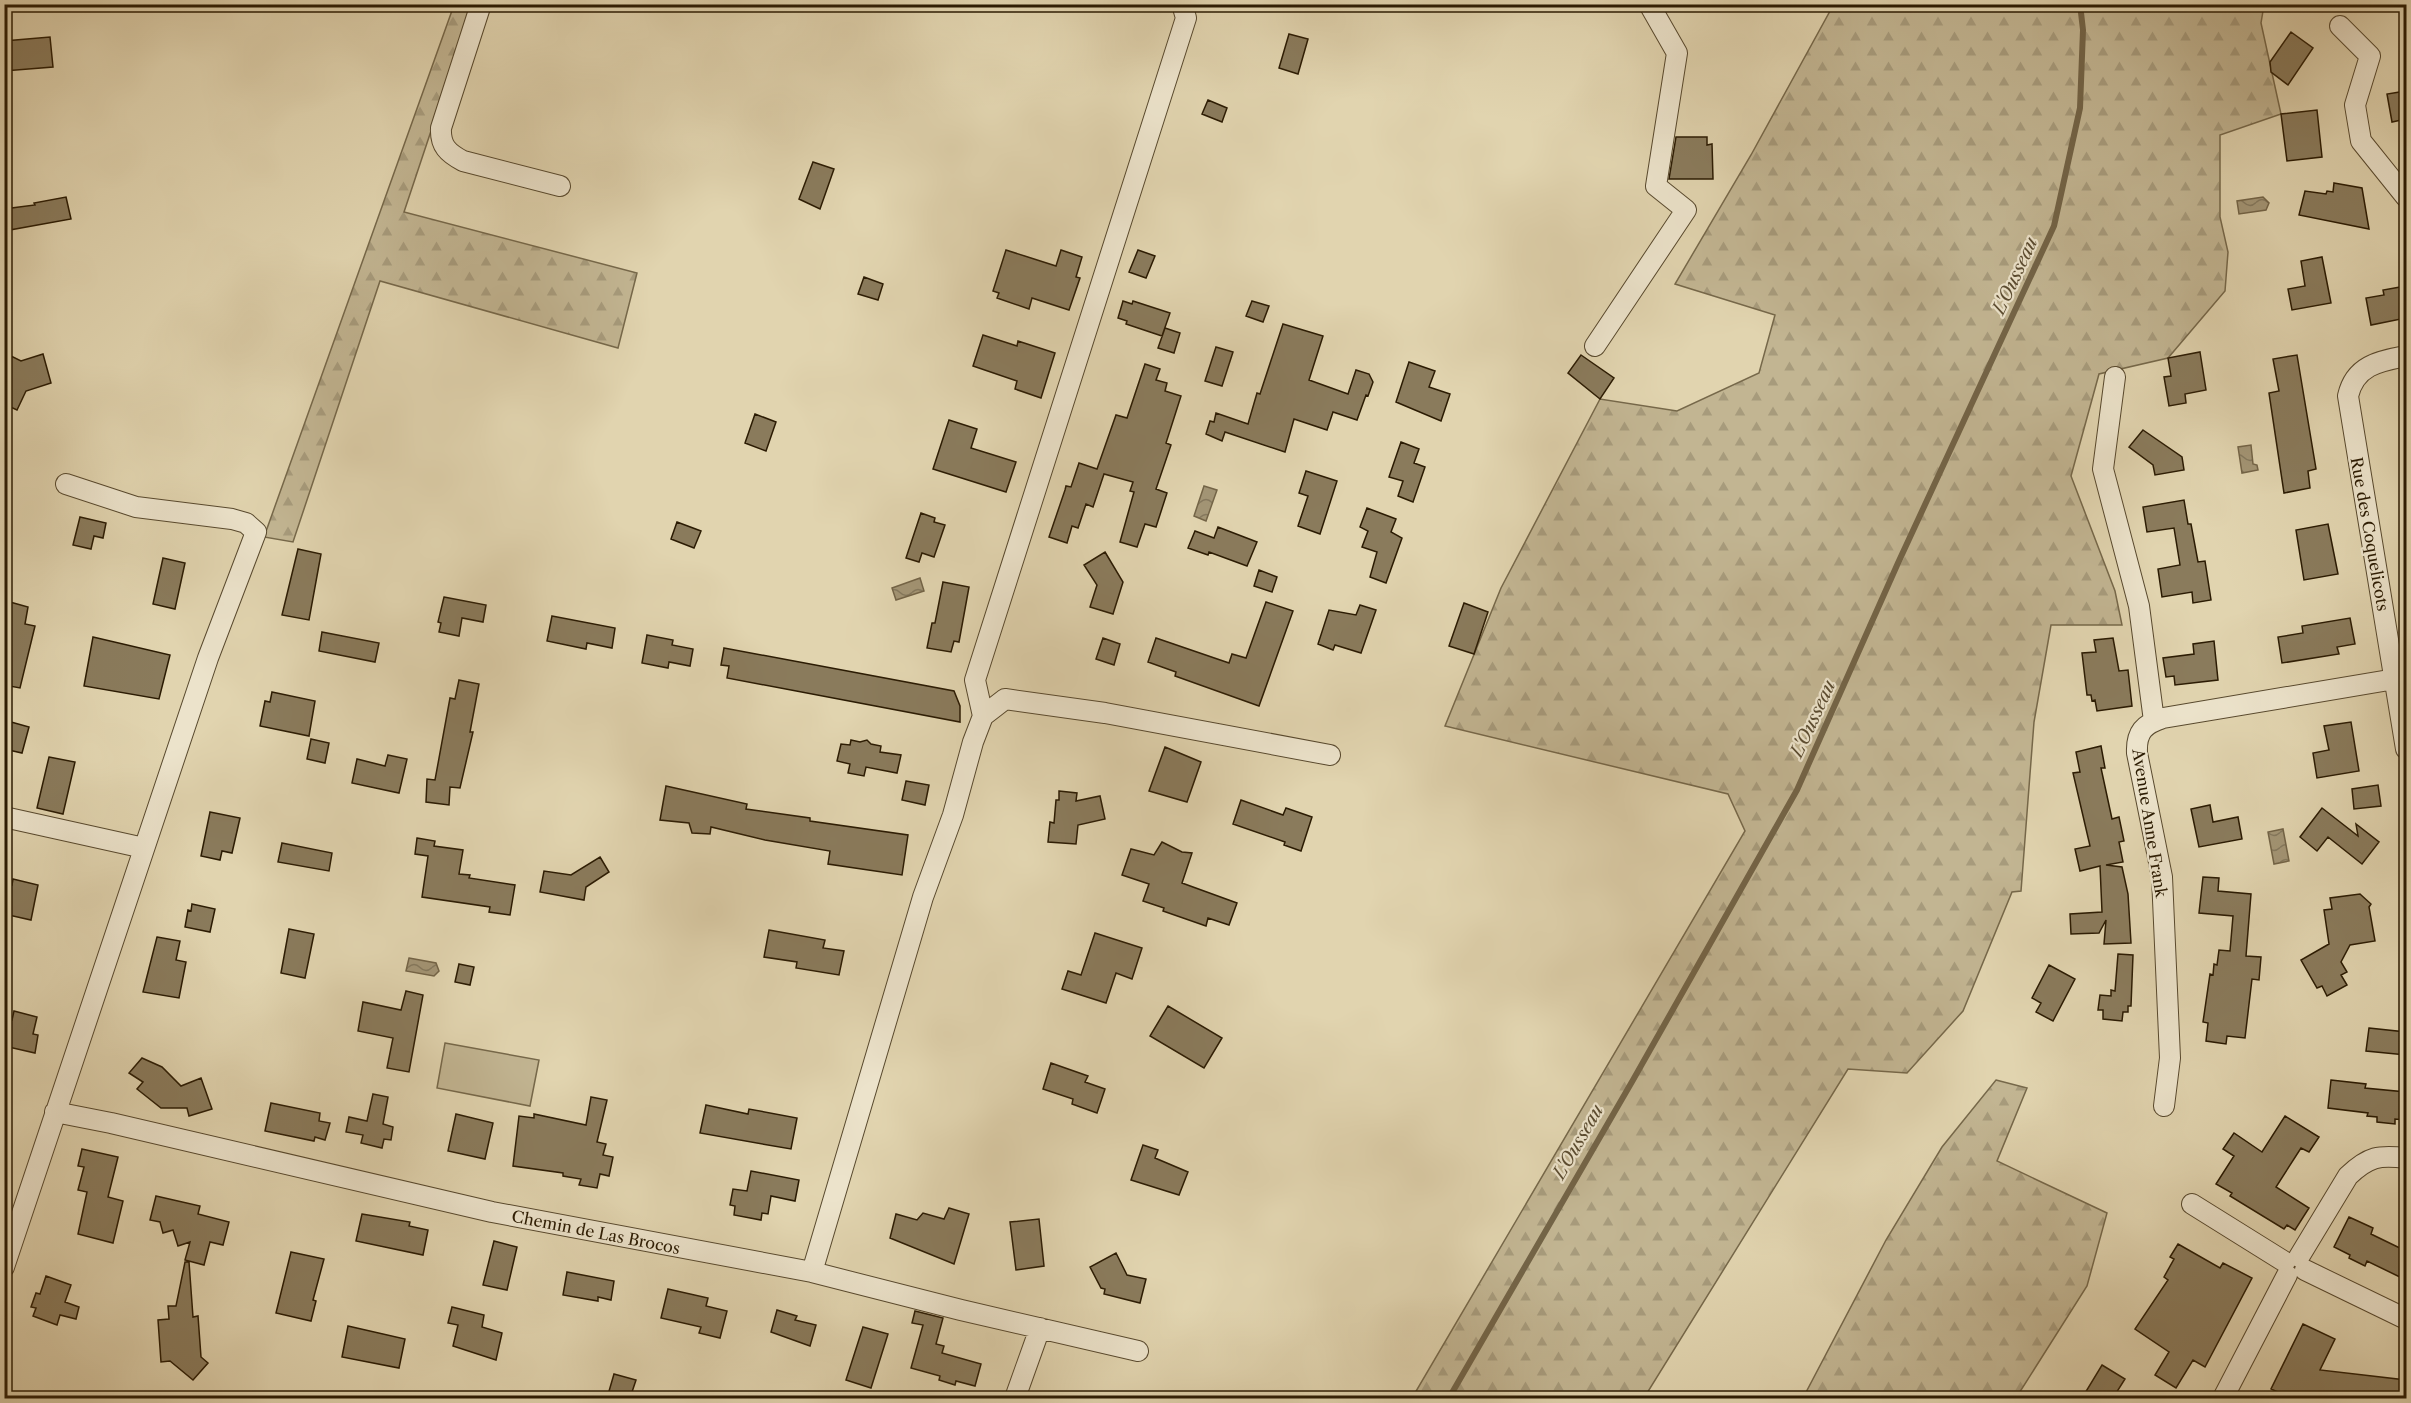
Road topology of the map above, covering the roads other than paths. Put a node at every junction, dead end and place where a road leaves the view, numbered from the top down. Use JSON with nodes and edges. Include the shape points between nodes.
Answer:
{"nodes":[{"id":1,"x":481,"y":4,"type":"edge"},
{"id":2,"x":1182,"y":4,"type":"edge"},
{"id":3,"x":1649,"y":4,"type":"edge"},
{"id":4,"x":2340,"y":26,"type":"dead end"},
{"id":5,"x":560,"y":186,"type":"dead end"},
{"id":6,"x":2406,"y":197,"type":"edge"},
{"id":7,"x":1595,"y":346,"type":"dead end"},
{"id":8,"x":2406,"y":356,"type":"edge"},
{"id":9,"x":2115,"y":377,"type":"dead end"},
{"id":10,"x":66,"y":484,"type":"dead end"},
{"id":11,"x":2395,"y":679,"type":"junction"},
{"id":12,"x":983,"y":716,"type":"junction"},
{"id":13,"x":2154,"y":721,"type":"junction"},
{"id":14,"x":2406,"y":749,"type":"edge"},
{"id":15,"x":1330,"y":755,"type":"dead end"},
{"id":16,"x":4,"y":818,"type":"edge"},
{"id":17,"x":144,"y":848,"type":"junction"},
{"id":18,"x":2164,"y":1106,"type":"dead end"},
{"id":19,"x":55,"y":1112,"type":"junction"},
{"id":20,"x":2406,"y":1158,"type":"edge"},
{"id":21,"x":2192,"y":1203,"type":"dead end"},
{"id":22,"x":2294,"y":1266,"type":"junction"},
{"id":23,"x":4,"y":1267,"type":"edge"},
{"id":24,"x":812,"y":1272,"type":"junction"},
{"id":25,"x":2406,"y":1319,"type":"edge"},
{"id":26,"x":1040,"y":1328,"type":"junction"},
{"id":27,"x":1138,"y":1351,"type":"dead end"},
{"id":28,"x":1015,"y":1398,"type":"edge"},
{"id":29,"x":2223,"y":1398,"type":"edge"}],
"edges":[{"from":1,"to":5,"type":"street","via":[[441,128],[444,147],[463,161]]},
{"from":2,"to":12,"type":"street","via":[[1186,18],[975,680]]},
{"from":3,"to":7,"type":"street","via":[[1677,53],[1656,186],[1686,210]]},
{"from":4,"to":6,"type":"street","via":[[2370,56],[2355,105],[2361,141]]},
{"from":8,"to":11,"type":"street","name":"Rue des Coquelicots","via":[[2369,365],[2352,383],[2348,396]]},
{"from":9,"to":13,"type":"street","via":[[2103,469],[2139,606]]},
{"from":10,"to":17,"type":"street","via":[[136,507],[232,519],[246,523],[255,532]]},
{"from":11,"to":13,"type":"street"},
{"from":11,"to":14,"type":"street","name":"Rue des Coquelicots"},
{"from":12,"to":15,"type":"street","via":[[1005,699],[1105,713]]},
{"from":12,"to":24,"type":"street","via":[[923,897]]},
{"from":13,"to":18,"type":"street","name":"Avenue Anne Frank","via":[[2141,729],[2136,742],[2162,877],[2170,1058]]},
{"from":16,"to":17,"type":"street"},
{"from":17,"to":19,"type":"street"},
{"from":19,"to":23,"type":"street"},
{"from":19,"to":24,"type":"street","name":"Chemin de Las Brocos","via":[[492,1212]]},
{"from":20,"to":22,"type":"street","via":[[2371,1158],[2359,1165],[2348,1176]]},
{"from":21,"to":22,"type":"street"},
{"from":22,"to":25,"type":"street"},
{"from":22,"to":29,"type":"street"},
{"from":24,"to":26,"type":"street","name":"Chemin de Las Brocos"},
{"from":26,"to":27,"type":"street","name":"Chemin de Las Brocos"},
{"from":26,"to":28,"type":"street"}]}
